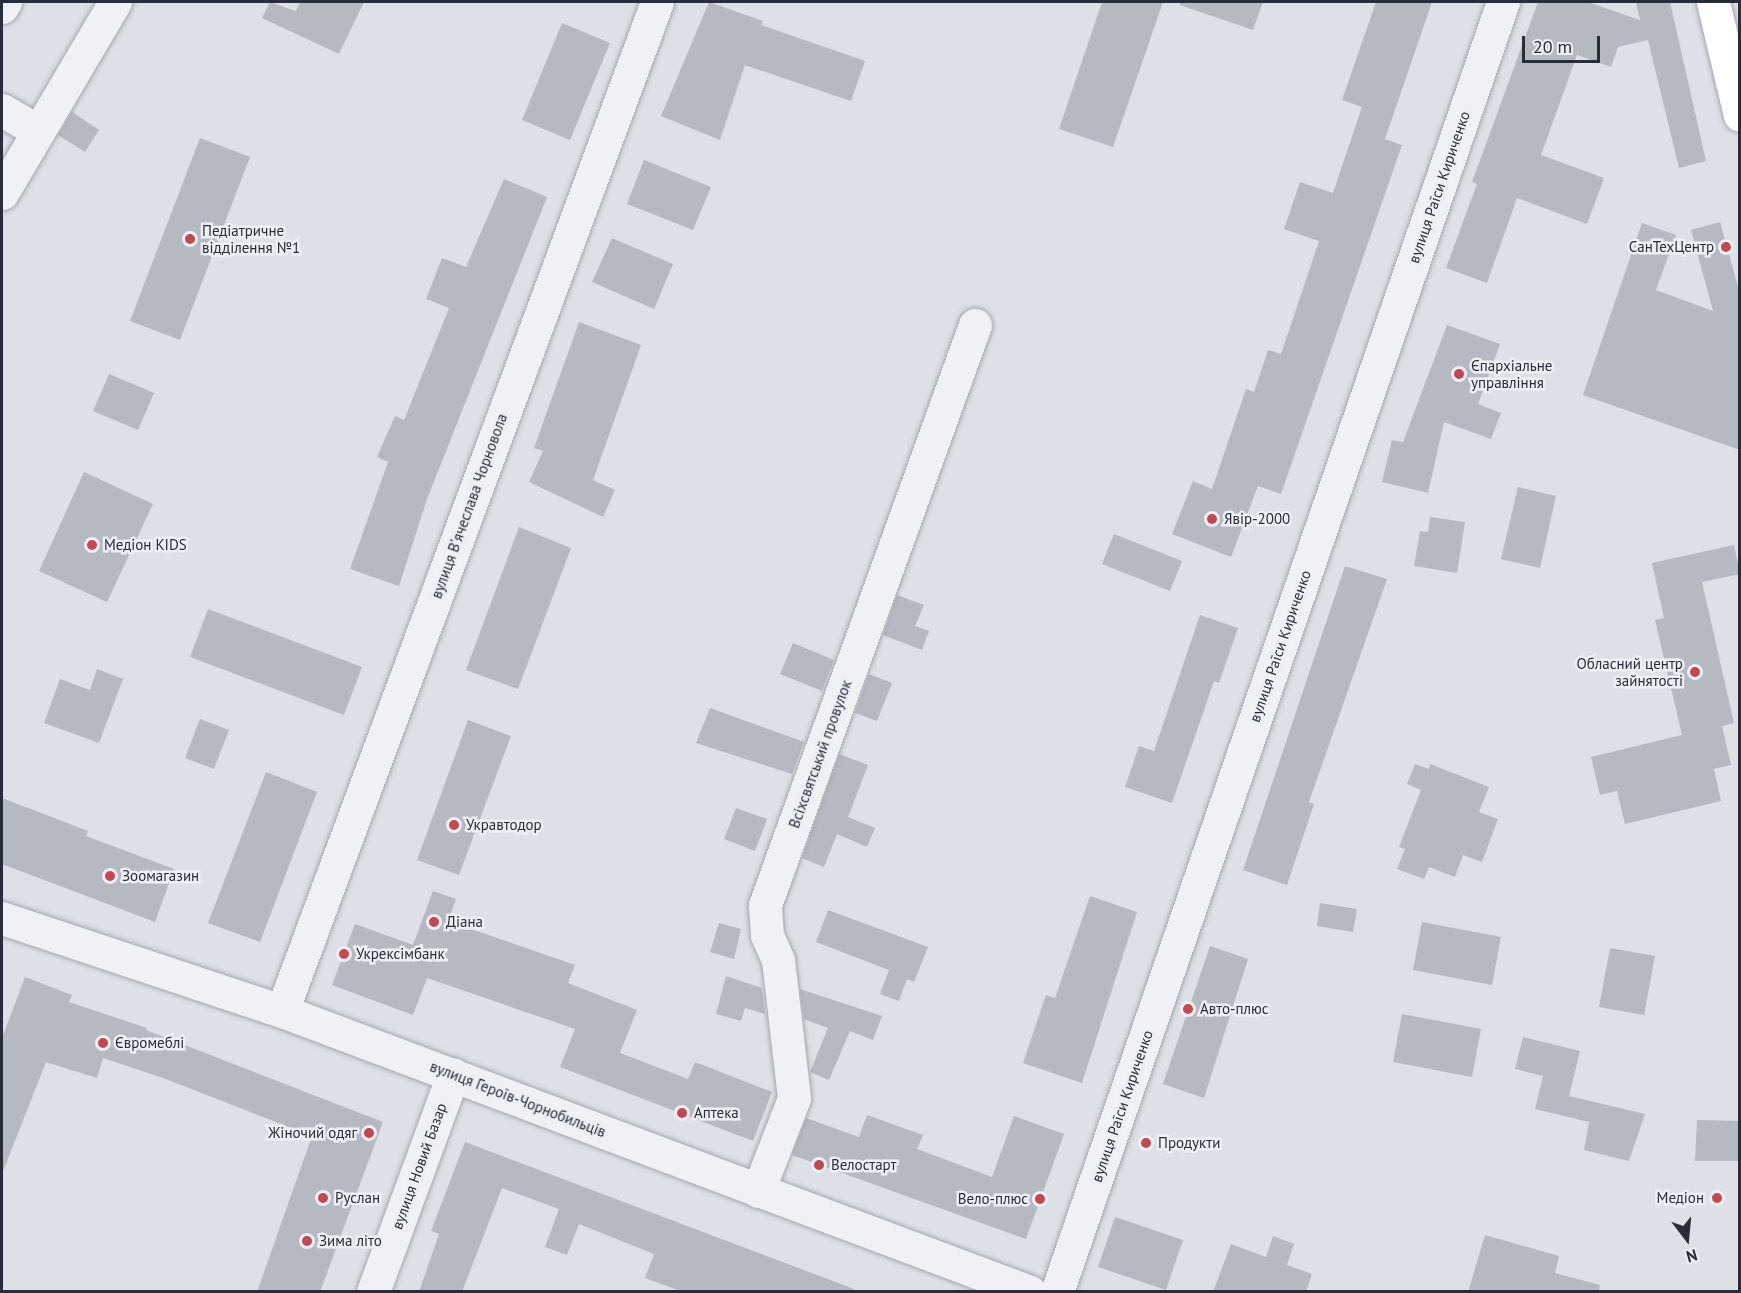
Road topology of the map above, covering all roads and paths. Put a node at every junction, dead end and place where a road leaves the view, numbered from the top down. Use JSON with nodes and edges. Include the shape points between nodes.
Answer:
{"nodes":[{"id":1,"x":5,"y":2,"type":"edge"},
{"id":2,"x":115,"y":2,"type":"edge"},
{"id":3,"x":657,"y":2,"type":"edge"},
{"id":4,"x":1503,"y":2,"type":"edge"},
{"id":5,"x":1713,"y":2,"type":"edge"},
{"id":6,"x":2,"y":7,"type":"edge"},
{"id":7,"x":2,"y":110,"type":"edge"},
{"id":8,"x":1740,"y":115,"type":"edge"},
{"id":9,"x":38,"y":131,"type":"junction"},
{"id":10,"x":2,"y":193,"type":"edge"},
{"id":11,"x":975,"y":325,"type":"dead end"},
{"id":12,"x":2,"y":918,"type":"edge"},
{"id":13,"x":282,"y":1011,"type":"junction"},
{"id":14,"x":453,"y":1074,"type":"junction"},
{"id":15,"x":758,"y":1191,"type":"junction"},
{"id":16,"x":373,"y":1292,"type":"edge"},
{"id":17,"x":1030,"y":1292,"type":"edge"},
{"id":18,"x":1058,"y":1292,"type":"edge"}],
"edges":[{"from":1,"to":6,"type":"street"},
{"from":2,"to":9,"type":"street"},
{"from":3,"to":13,"type":"street","name":"вулиця Вʼячеслава Чорновола"},
{"from":4,"to":18,"type":"street","name":"вулиця Раїси Кириченко"},
{"from":5,"to":8,"type":"main road"},
{"from":7,"to":9,"type":"street"},
{"from":9,"to":10,"type":"street"},
{"from":11,"to":15,"type":"street","name":"Всіхсвятський провулок","via":[[765,905],[767,935],[778,960],[794,1098]]},
{"from":12,"to":13,"type":"street","name":"вулиця Героїв-Чорнобильців"},
{"from":13,"to":14,"type":"street","name":"вулиця Героїв-Чорнобильців"},
{"from":14,"to":15,"type":"street","name":"вулиця Героїв-Чорнобильців"},
{"from":14,"to":16,"type":"street","name":"вулиця Новий Базар"},
{"from":15,"to":17,"type":"street","name":"вулиця Героїв-Чорнобильців"}]}
